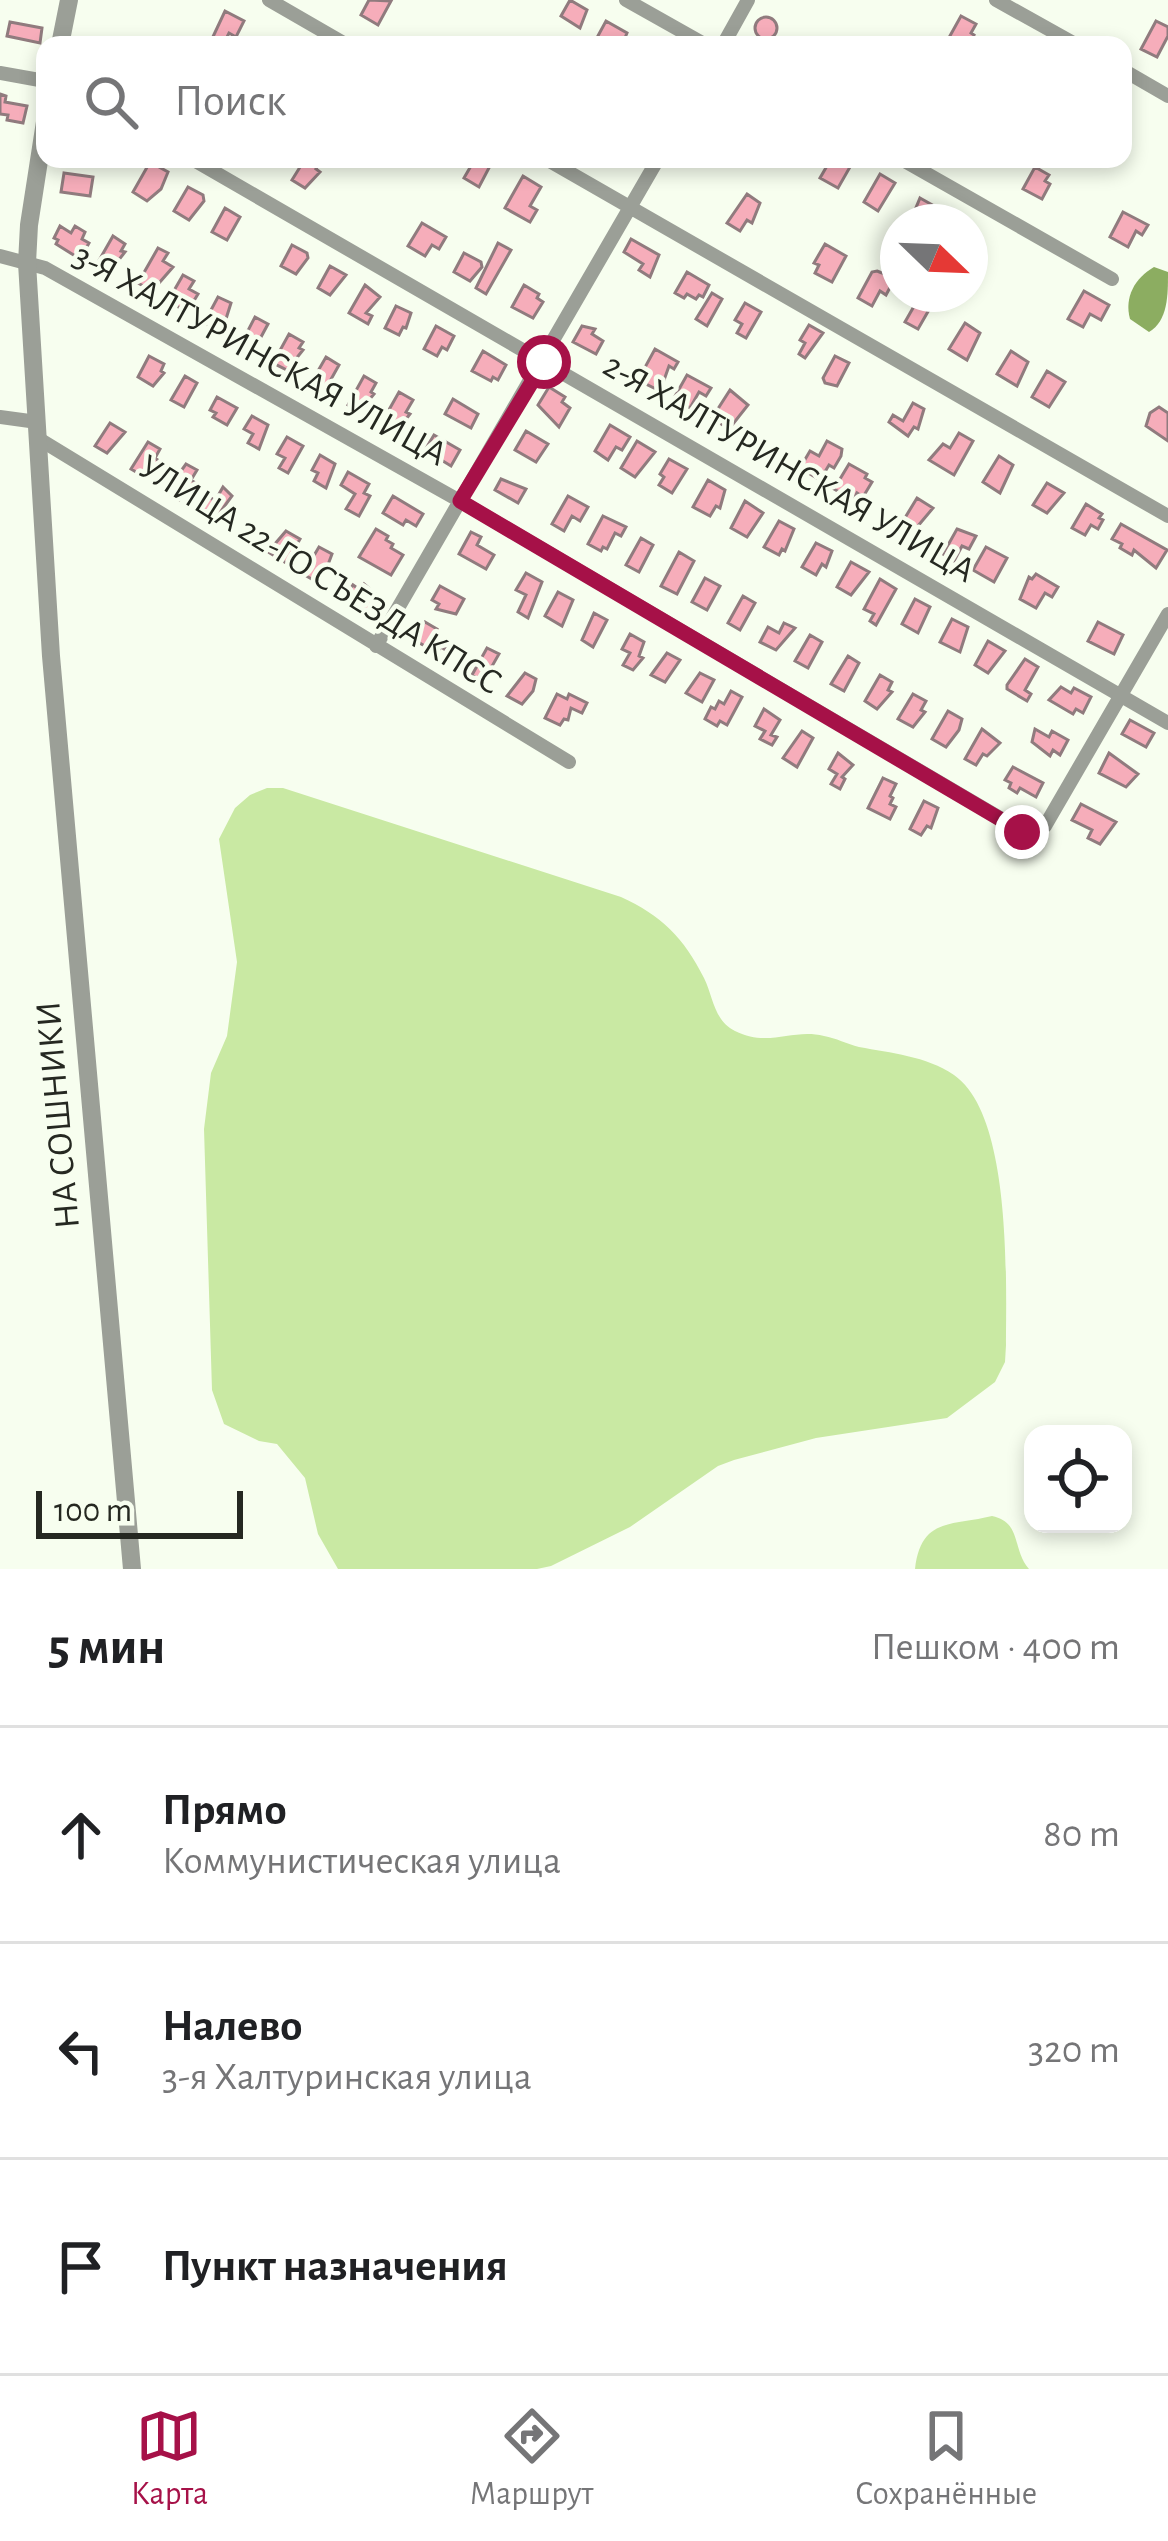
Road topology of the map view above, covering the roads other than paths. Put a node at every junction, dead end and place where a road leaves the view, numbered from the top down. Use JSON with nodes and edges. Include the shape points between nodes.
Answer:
{"nodes":[{"id":1,"x":69,"y":0,"type":"edge"},
{"id":2,"x":269,"y":0,"type":"edge"},
{"id":3,"x":626,"y":0,"type":"edge"},
{"id":4,"x":748,"y":0,"type":"edge"},
{"id":5,"x":996,"y":0,"type":"edge"},
{"id":6,"x":62,"y":36,"type":"edge"},
{"id":7,"x":331,"y":36,"type":"edge"},
{"id":8,"x":690,"y":36,"type":"edge"},
{"id":9,"x":729,"y":36,"type":"edge"},
{"id":10,"x":1061,"y":36,"type":"edge"},
{"id":11,"x":0,"y":73,"type":"edge"},
{"id":12,"x":1132,"y":75,"type":"edge"},
{"id":13,"x":36,"y":79,"type":"edge"},
{"id":14,"x":1168,"y":95,"type":"edge"},
{"id":15,"x":36,"y":168,"type":"edge"},
{"id":16,"x":208,"y":168,"type":"edge"},
{"id":17,"x":562,"y":168,"type":"edge"},
{"id":18,"x":653,"y":168,"type":"edge"},
{"id":19,"x":917,"y":168,"type":"edge"},
{"id":20,"x":630,"y":207,"type":"junction"},
{"id":21,"x":0,"y":256,"type":"edge"},
{"id":22,"x":27,"y":263,"type":"junction"},
{"id":23,"x":1112,"y":279,"type":"dead end"},
{"id":24,"x":544,"y":362,"type":"junction"},
{"id":25,"x":0,"y":417,"type":"edge"},
{"id":26,"x":38,"y":431,"type":"junction"},
{"id":27,"x":460,"y":501,"type":"junction"},
{"id":28,"x":1168,"y":517,"type":"edge"},
{"id":29,"x":1168,"y":614,"type":"edge"},
{"id":30,"x":376,"y":646,"type":"junction"},
{"id":31,"x":1123,"y":697,"type":"junction"},
{"id":32,"x":1168,"y":723,"type":"edge"},
{"id":33,"x":568,"y":762,"type":"dead end"},
{"id":34,"x":132,"y":1569,"type":"edge"}],
"edges":[{"from":1,"to":6,"type":"street"},
{"from":2,"to":7,"type":"street"},
{"from":3,"to":8,"type":"street"},
{"from":4,"to":9,"type":"street"},
{"from":5,"to":10,"type":"street"},
{"from":11,"to":13,"type":"street"},
{"from":12,"to":14,"type":"street"},
{"from":15,"to":22,"type":"street","name":"НА СОШНИКИ"},
{"from":16,"to":24,"type":"street","name":"2-Я ХАЛТУРИНСКАЯ УЛИЦА"},
{"from":17,"to":20,"type":"street"},
{"from":18,"to":20,"type":"street"},
{"from":19,"to":23,"type":"street"},
{"from":20,"to":24,"type":"street"},
{"from":20,"to":28,"type":"street"},
{"from":21,"to":22,"type":"street","name":"3-Я ХАЛТУРИНСКАЯ УЛИЦА"},
{"from":22,"to":26,"type":"street","name":"НА СОШНИКИ"},
{"from":22,"to":27,"type":"street","name":"3-Я ХАЛТУРИНСКАЯ УЛИЦА"},
{"from":24,"to":27,"type":"street"},
{"from":24,"to":31,"type":"street","name":"2-Я ХАЛТУРИНСКАЯ УЛИЦА"},
{"from":25,"to":26,"type":"street","name":"УЛИЦА 22-ГО СЪЕЗДА КПСС"},
{"from":26,"to":30,"type":"street","name":"УЛИЦА 22-ГО СЪЕЗДА КПСС"},
{"from":26,"to":34,"type":"street","name":"НА СОШНИКИ"},
{"from":27,"to":30,"type":"street"},
{"from":27,"to":31,"type":"street","name":"3-Я ХАЛТУРИНСКАЯ УЛИЦА","via":[[1022,832],[1045,826]]},
{"from":29,"to":31,"type":"street"},
{"from":30,"to":33,"type":"street","name":"УЛИЦА 22-ГО СЪЕЗДА КПСС"},
{"from":31,"to":32,"type":"street","name":"2-Я ХАЛТУРИНСКАЯ УЛИЦА"}]}
